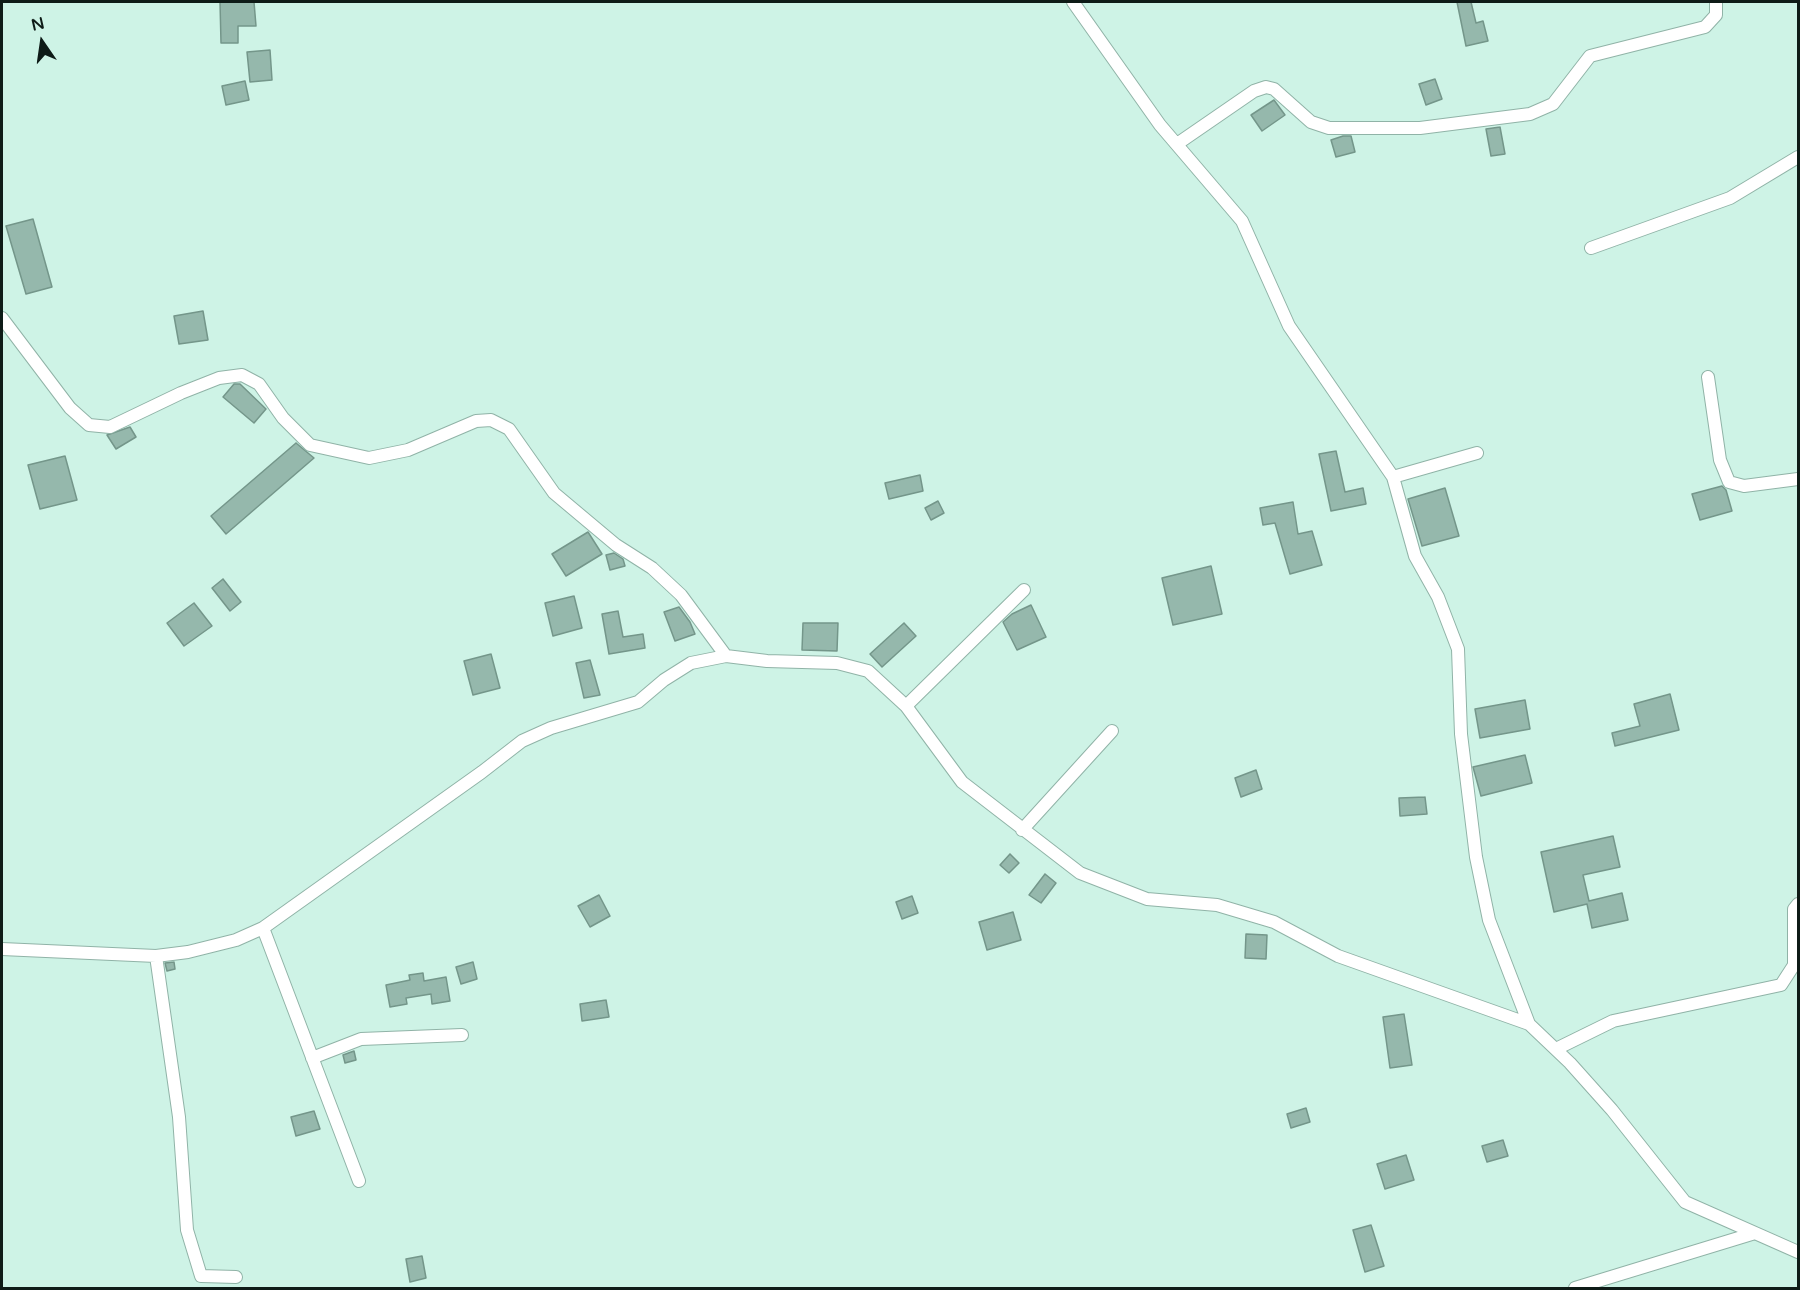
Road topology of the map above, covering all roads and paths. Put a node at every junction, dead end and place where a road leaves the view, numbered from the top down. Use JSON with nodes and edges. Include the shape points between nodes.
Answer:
{"nodes":[{"id":1,"x":1074,"y":2,"type":"edge"},
{"id":2,"x":1716,"y":2,"type":"edge"},
{"id":3,"x":1177,"y":144,"type":"junction"},
{"id":4,"x":1798,"y":157,"type":"edge"},
{"id":5,"x":1591,"y":248,"type":"dead end"},
{"id":6,"x":2,"y":318,"type":"edge"},
{"id":7,"x":1708,"y":377,"type":"dead end"},
{"id":8,"x":1477,"y":453,"type":"dead end"},
{"id":9,"x":1393,"y":477,"type":"junction"},
{"id":10,"x":1798,"y":479,"type":"edge"},
{"id":11,"x":1024,"y":591,"type":"dead end"},
{"id":12,"x":726,"y":656,"type":"junction"},
{"id":13,"x":906,"y":706,"type":"junction"},
{"id":14,"x":1112,"y":731,"type":"dead end"},
{"id":15,"x":1022,"y":830,"type":"junction"},
{"id":16,"x":1798,"y":904,"type":"edge"},
{"id":17,"x":263,"y":928,"type":"junction"},
{"id":18,"x":2,"y":949,"type":"edge"},
{"id":19,"x":156,"y":956,"type":"junction"},
{"id":20,"x":1529,"y":1024,"type":"junction"},
{"id":21,"x":462,"y":1035,"type":"dead end"},
{"id":22,"x":1556,"y":1050,"type":"junction"},
{"id":23,"x":312,"y":1058,"type":"junction"},
{"id":24,"x":359,"y":1181,"type":"dead end"},
{"id":25,"x":1755,"y":1233,"type":"junction"},
{"id":26,"x":1798,"y":1252,"type":"edge"},
{"id":27,"x":236,"y":1277,"type":"dead end"},
{"id":28,"x":1575,"y":1288,"type":"edge"}],
"edges":[{"from":1,"to":3,"type":"street"},
{"from":2,"to":3,"type":"street","via":[[1716,15],[1705,27],[1590,56],[1553,104],[1530,114],[1420,128],[1329,128],[1311,122],[1274,89],[1266,87],[1254,91]]},
{"from":3,"to":9,"type":"street","via":[[1242,220],[1289,326]]},
{"from":4,"to":5,"type":"street","via":[[1730,198]]},
{"from":6,"to":12,"type":"street","via":[[70,408],[89,425],[110,427],[219,378],[242,375],[259,384],[283,418],[310,446],[369,458],[408,450],[476,421],[491,420],[509,429],[554,493],[681,595]]},
{"from":7,"to":10,"type":"street","via":[[1720,460],[1729,482],[1744,486]]},
{"from":8,"to":9,"type":"street"},
{"from":9,"to":20,"type":"street","via":[[1415,556],[1438,597],[1458,649],[1461,734],[1476,856],[1489,920]]},
{"from":11,"to":13,"type":"street"},
{"from":12,"to":13,"type":"street","via":[[837,663],[868,671]]},
{"from":12,"to":17,"type":"street","via":[[691,663],[638,702],[551,728],[522,741]]},
{"from":13,"to":15,"type":"street","via":[[962,782]]},
{"from":14,"to":15,"type":"street"},
{"from":15,"to":20,"type":"street","via":[[1080,873],[1147,899],[1217,905],[1274,922],[1338,956]]},
{"from":16,"to":22,"type":"street","via":[[1794,909],[1794,965],[1781,985],[1613,1021]]},
{"from":17,"to":19,"type":"street","via":[[236,940]]},
{"from":17,"to":23,"type":"street"},
{"from":18,"to":19,"type":"street"},
{"from":19,"to":27,"type":"street","via":[[179,1118],[187,1230],[201,1276]]},
{"from":20,"to":22,"type":"street"},
{"from":21,"to":23,"type":"street","via":[[361,1039]]},
{"from":22,"to":25,"type":"street","via":[[1612,1110],[1685,1202]]},
{"from":23,"to":24,"type":"street"},
{"from":25,"to":26,"type":"street"},
{"from":25,"to":28,"type":"street"}]}
